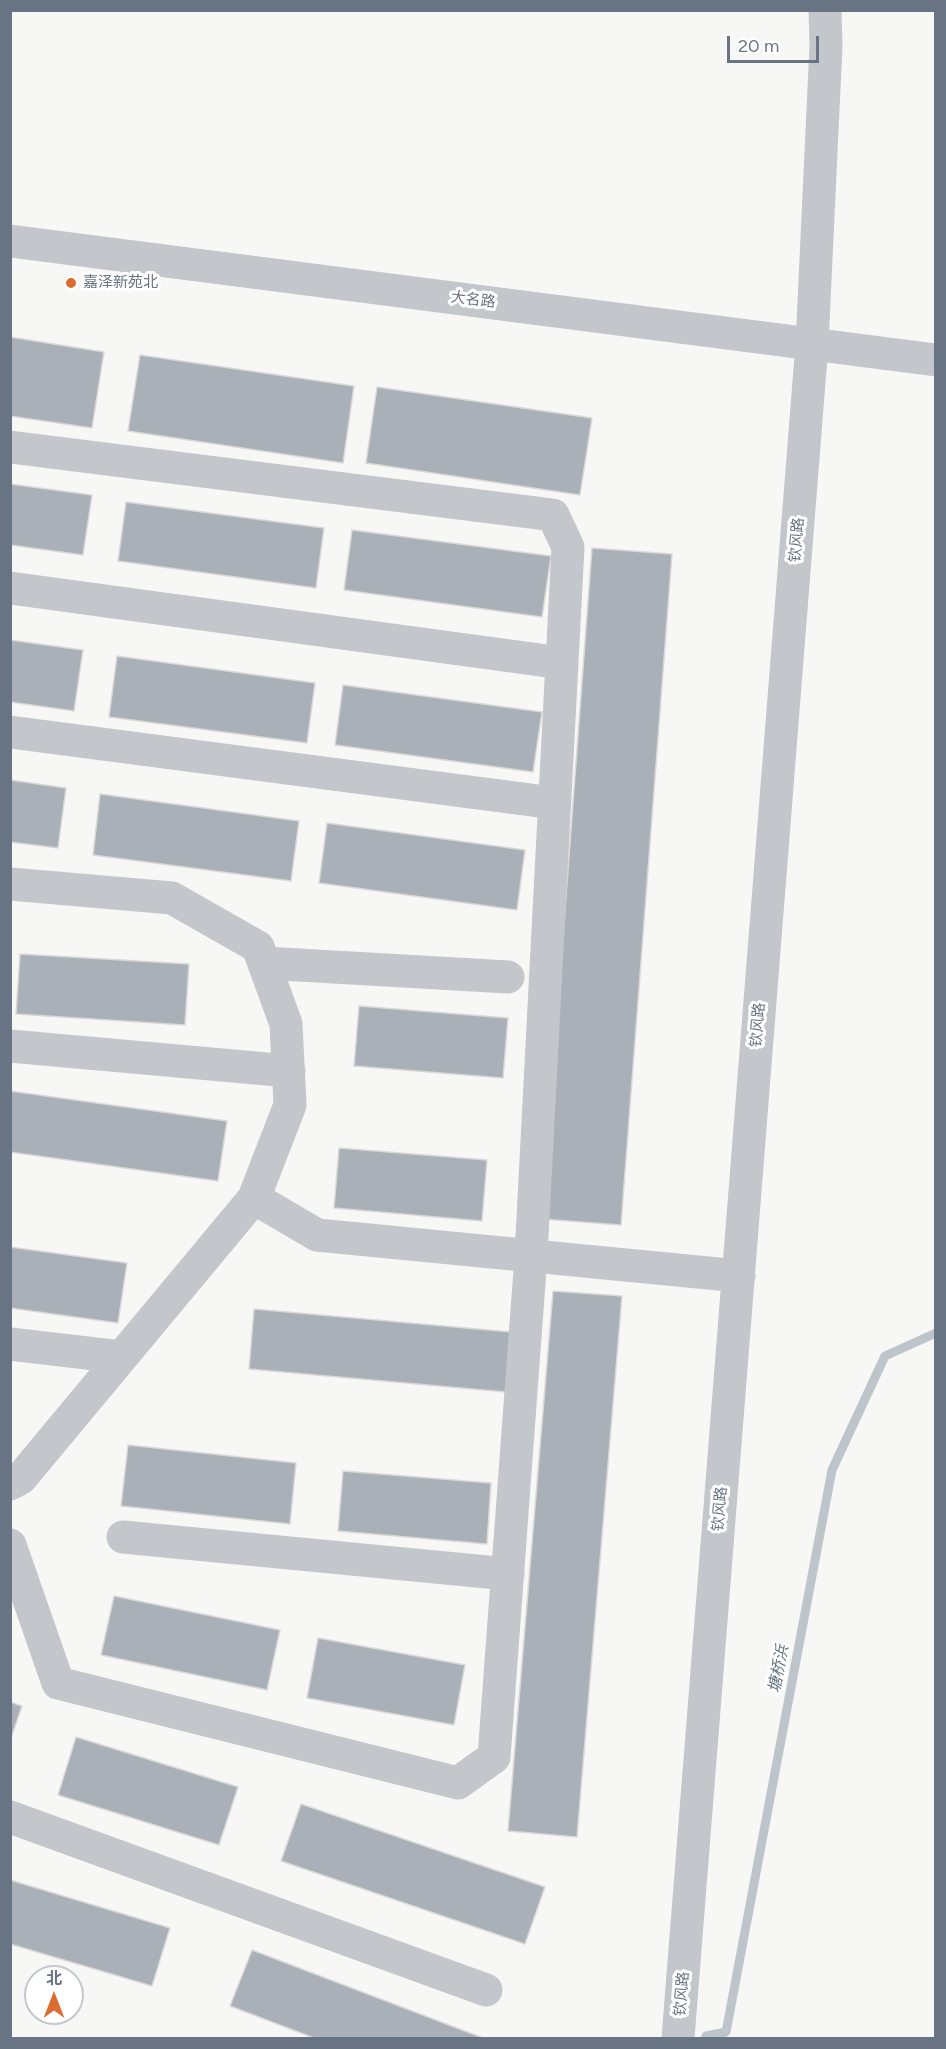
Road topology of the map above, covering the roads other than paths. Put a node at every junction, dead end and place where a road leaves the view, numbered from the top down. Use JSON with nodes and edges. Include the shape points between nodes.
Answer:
{"nodes":[{"id":1,"x":825,"y":10,"type":"edge"},
{"id":2,"x":10,"y":241,"type":"edge"},
{"id":3,"x":812,"y":344,"type":"junction"},
{"id":4,"x":936,"y":360,"type":"edge"},
{"id":5,"x":10,"y":447,"type":"edge"},
{"id":6,"x":10,"y":588,"type":"edge"},
{"id":7,"x":562,"y":663,"type":"junction"},
{"id":8,"x":10,"y":732,"type":"edge"},
{"id":9,"x":554,"y":802,"type":"junction"},
{"id":10,"x":10,"y":884,"type":"edge"},
{"id":11,"x":264,"y":963,"type":"junction"},
{"id":12,"x":508,"y":977,"type":"dead end"},
{"id":13,"x":10,"y":1046,"type":"edge"},
{"id":14,"x":289,"y":1071,"type":"junction"},
{"id":15,"x":254,"y":1198,"type":"junction"},
{"id":16,"x":531,"y":1256,"type":"junction"},
{"id":17,"x":739,"y":1276,"type":"junction"},
{"id":18,"x":10,"y":1344,"type":"edge"},
{"id":19,"x":122,"y":1357,"type":"junction"},
{"id":20,"x":10,"y":1484,"type":"edge"},
{"id":21,"x":123,"y":1537,"type":"dead end"},
{"id":22,"x":10,"y":1545,"type":"edge"},
{"id":23,"x":507,"y":1574,"type":"junction"},
{"id":24,"x":10,"y":1817,"type":"edge"},
{"id":25,"x":486,"y":1990,"type":"dead end"},
{"id":26,"x":678,"y":2038,"type":"edge"}],
"edges":[{"from":1,"to":3,"type":"street","name":"钦风路"},
{"from":2,"to":3,"type":"street","name":"大名路"},
{"from":3,"to":4,"type":"street","name":"大名路"},
{"from":3,"to":17,"type":"street","name":"钦风路"},
{"from":5,"to":7,"type":"street","via":[[553,514],[568,547]]},
{"from":6,"to":7,"type":"street"},
{"from":7,"to":9,"type":"street"},
{"from":8,"to":9,"type":"street"},
{"from":9,"to":16,"type":"street"},
{"from":10,"to":11,"type":"street","via":[[172,898],[258,946]]},
{"from":11,"to":12,"type":"street"},
{"from":11,"to":14,"type":"street","via":[[286,1024]]},
{"from":13,"to":14,"type":"street"},
{"from":14,"to":15,"type":"street","via":[[290,1105]]},
{"from":15,"to":16,"type":"street","via":[[317,1235]]},
{"from":15,"to":19,"type":"street"},
{"from":16,"to":17,"type":"street"},
{"from":16,"to":23,"type":"street"},
{"from":17,"to":26,"type":"street","name":"钦风路"},
{"from":18,"to":19,"type":"street"},
{"from":19,"to":20,"type":"street","via":[[21,1478]]},
{"from":21,"to":23,"type":"street"},
{"from":22,"to":23,"type":"street","via":[[58,1683],[458,1783],[494,1756]]},
{"from":24,"to":25,"type":"street"}]}
